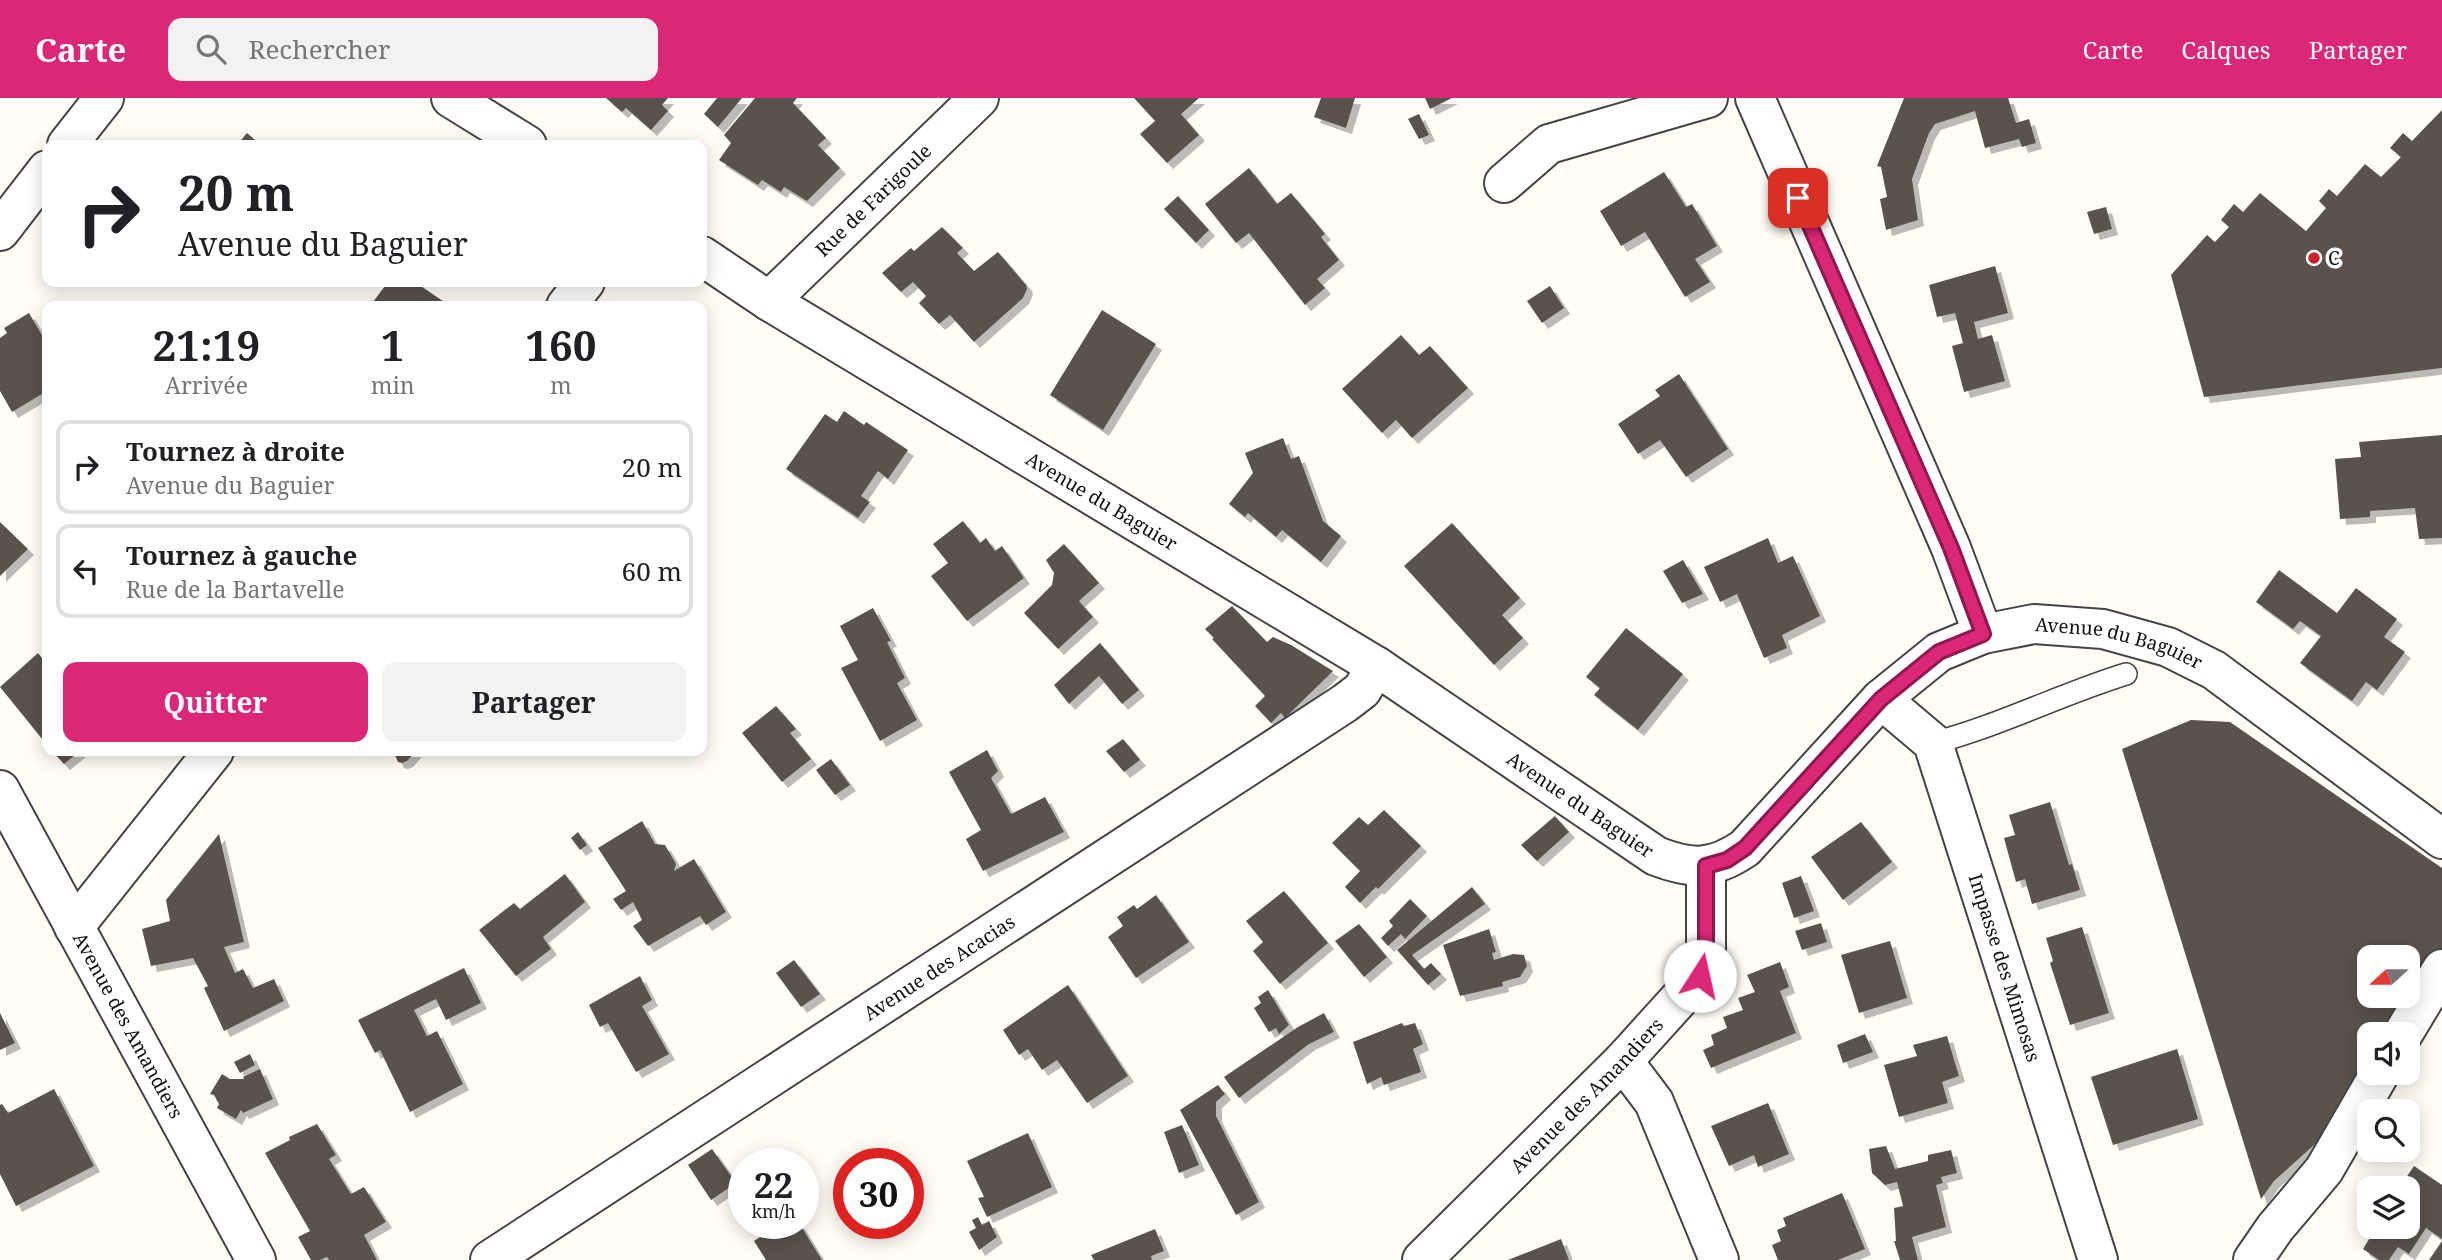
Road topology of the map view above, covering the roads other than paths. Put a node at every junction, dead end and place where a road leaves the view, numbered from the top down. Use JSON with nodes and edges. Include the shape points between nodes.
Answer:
{"nodes":[{"id":1,"x":104,"y":98,"type":"edge"},
{"id":2,"x":451,"y":98,"type":"edge"},
{"id":3,"x":979,"y":98,"type":"edge"},
{"id":4,"x":1708,"y":98,"type":"edge"},
{"id":5,"x":1755,"y":98,"type":"edge"},
{"id":6,"x":71,"y":140,"type":"edge"},
{"id":7,"x":519,"y":140,"type":"edge"},
{"id":8,"x":42,"y":176,"type":"edge"},
{"id":9,"x":1504,"y":183,"type":"dead end"},
{"id":10,"x":0,"y":230,"type":"edge"},
{"id":11,"x":707,"y":259,"type":"edge"},
{"id":12,"x":581,"y":287,"type":"edge"},
{"id":13,"x":570,"y":301,"type":"edge"},
{"id":14,"x":769,"y":301,"type":"junction"},
{"id":15,"x":1983,"y":634,"type":"junction"},
{"id":16,"x":1376,"y":667,"type":"junction"},
{"id":17,"x":2126,"y":674,"type":"dead end"},
{"id":18,"x":1881,"y":699,"type":"junction"},
{"id":19,"x":1933,"y":743,"type":"junction"},
{"id":20,"x":210,"y":756,"type":"edge"},
{"id":21,"x":0,"y":790,"type":"edge"},
{"id":22,"x":2442,"y":839,"type":"edge"},
{"id":23,"x":1706,"y":866,"type":"junction"},
{"id":24,"x":74,"y":927,"type":"junction"},
{"id":25,"x":2442,"y":969,"type":"edge"},
{"id":26,"x":2410,"y":1022,"type":"edge"},
{"id":27,"x":1623,"y":1061,"type":"junction"},
{"id":28,"x":2373,"y":1085,"type":"edge"},
{"id":29,"x":256,"y":1260,"type":"edge"},
{"id":30,"x":491,"y":1260,"type":"edge"},
{"id":31,"x":1422,"y":1260,"type":"edge"},
{"id":32,"x":1718,"y":1260,"type":"edge"},
{"id":33,"x":2098,"y":1260,"type":"edge"},
{"id":34,"x":2253,"y":1260,"type":"edge"}],
"edges":[{"from":1,"to":6,"type":"street"},
{"from":2,"to":7,"type":"street"},
{"from":3,"to":14,"type":"street","name":"Rue de Farigoule"},
{"from":4,"to":9,"type":"street","via":[[1549,144]]},
{"from":5,"to":15,"type":"street","via":[[1951,548]]},
{"from":8,"to":10,"type":"street"},
{"from":11,"to":14,"type":"street","name":"Avenue du Baguier"},
{"from":12,"to":13,"type":"street"},
{"from":14,"to":16,"type":"street","name":"Avenue du Baguier"},
{"from":15,"to":18,"type":"street","name":"Avenue du Baguier","via":[[1939,652]]},
{"from":15,"to":22,"type":"street","name":"Avenue du Baguier","via":[[2034,624],[2103,629],[2168,647],[2214,670]]},
{"from":16,"to":23,"type":"street","name":"Avenue du Baguier","via":[[1656,856]]},
{"from":16,"to":30,"type":"street","name":"Avenue des Acacias","via":[[1362,690],[1345,703]]},
{"from":17,"to":19,"type":"lane"},
{"from":18,"to":19,"type":"street"},
{"from":18,"to":23,"type":"street","name":"Avenue du Baguier","via":[[1745,848]]},
{"from":19,"to":33,"type":"street","name":"Impasse des Mimosas"},
{"from":20,"to":24,"type":"street"},
{"from":21,"to":24,"type":"street","name":"Avenue des Amandiers"},
{"from":23,"to":27,"type":"street","name":"Avenue des Amandiers","via":[[1706,950],[1700,976]]},
{"from":24,"to":29,"type":"street","name":"Avenue des Amandiers"},
{"from":25,"to":26,"type":"street"},
{"from":27,"to":31,"type":"street","name":"Avenue des Amandiers"},
{"from":27,"to":32,"type":"street","via":[[1654,1102]]},
{"from":28,"to":34,"type":"street","via":[[2324,1170]]}]}
